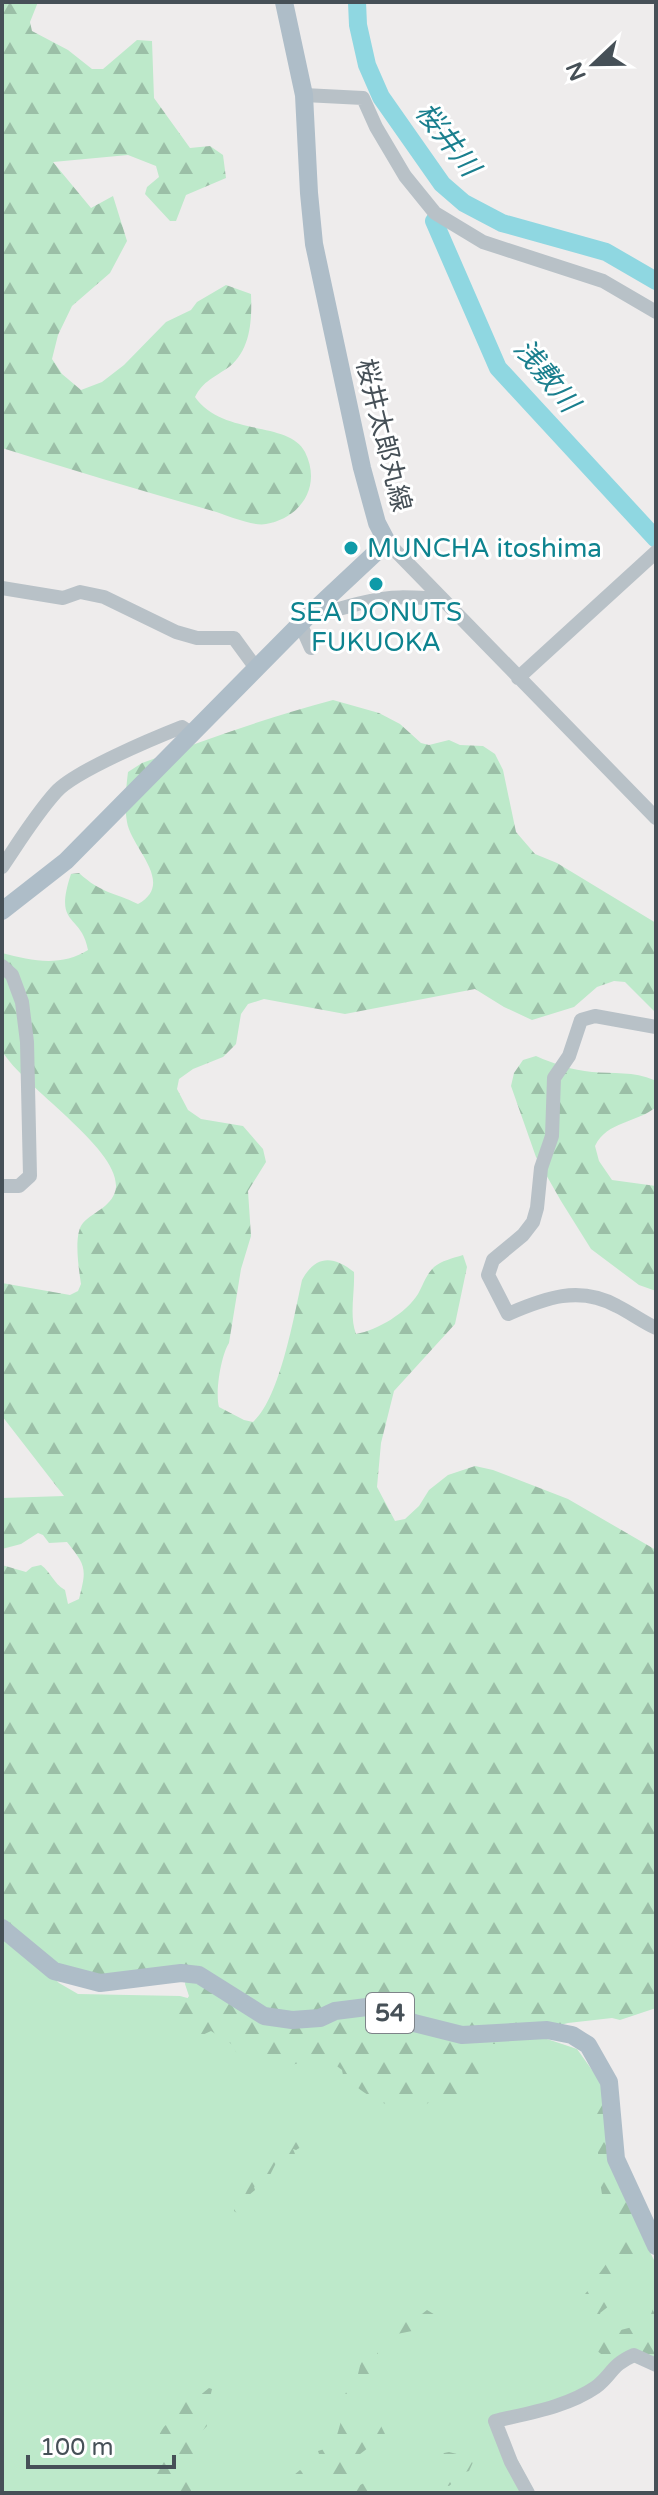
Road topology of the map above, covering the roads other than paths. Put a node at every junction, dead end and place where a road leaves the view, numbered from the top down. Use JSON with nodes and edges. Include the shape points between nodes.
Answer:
{"nodes":[{"id":1,"x":284,"y":2,"type":"edge"},
{"id":2,"x":304,"y":95,"type":"junction"},
{"id":3,"x":656,"y":312,"type":"edge"},
{"id":4,"x":387,"y":542,"type":"junction"},
{"id":5,"x":656,"y":552,"type":"edge"},
{"id":6,"x":2,"y":588,"type":"edge"},
{"id":7,"x":442,"y":599,"type":"junction"},
{"id":8,"x":304,"y":620,"type":"junction"},
{"id":9,"x":311,"y":648,"type":"dead end"},
{"id":10,"x":256,"y":668,"type":"junction"},
{"id":11,"x":518,"y":678,"type":"junction"},
{"id":12,"x":191,"y":733,"type":"junction"},
{"id":13,"x":656,"y":818,"type":"edge"},
{"id":14,"x":2,"y":867,"type":"edge"},
{"id":15,"x":2,"y":911,"type":"edge"},
{"id":16,"x":2,"y":966,"type":"edge"},
{"id":17,"x":656,"y":1027,"type":"edge"},
{"id":18,"x":2,"y":1186,"type":"edge"},
{"id":19,"x":656,"y":1328,"type":"edge"},
{"id":20,"x":2,"y":1928,"type":"edge"},
{"id":21,"x":656,"y":2246,"type":"edge"},
{"id":22,"x":656,"y":2365,"type":"edge"},
{"id":23,"x":528,"y":2493,"type":"edge"}],
"edges":[{"from":1,"to":2,"type":"main road","name":"桜井太郎丸線"},
{"from":2,"to":3,"type":"street","via":[[363,98],[405,176],[435,213],[483,242],[603,281]]},
{"from":2,"to":4,"type":"main road","name":"桜井太郎丸線","via":[[314,244],[362,468]]},
{"from":4,"to":7,"type":"street"},
{"from":4,"to":8,"type":"main road","name":"桜井太郎丸線"},
{"from":5,"to":11,"type":"street"},
{"from":6,"to":10,"type":"street","via":[[63,598],[80,592],[104,597],[176,632],[234,638]]},
{"from":7,"to":8,"type":"street","via":[[370,601]]},
{"from":7,"to":11,"type":"street"},
{"from":8,"to":9,"type":"street"},
{"from":8,"to":10,"type":"main road","name":"桜井太郎丸線"},
{"from":10,"to":12,"type":"main road","name":"桜井太郎丸線"},
{"from":11,"to":13,"type":"street"},
{"from":12,"to":14,"type":"street","via":[[182,727],[153,738],[66,784]]},
{"from":12,"to":15,"type":"main road","name":"桜井太郎丸線","via":[[66,861]]},
{"from":16,"to":18,"type":"street","via":[[12,975],[22,1002],[30,1176],[19,1186]]},
{"from":17,"to":19,"type":"street","via":[[595,1016],[581,1020],[569,1056],[554,1078],[550,1145],[533,1222],[493,1260],[488,1275],[508,1314],[552,1296],[575,1295],[614,1304]]},
{"from":20,"to":21,"type":"main road","number":"54","via":[[54,1971],[100,1983],[199,1975],[264,2016],[320,2018],[375,2006],[462,2035],[547,2030],[572,2035],[588,2045],[609,2082],[616,2159]]},
{"from":22,"to":23,"type":"street","via":[[634,2355],[618,2362],[598,2386],[567,2403],[495,2421]]}]}
